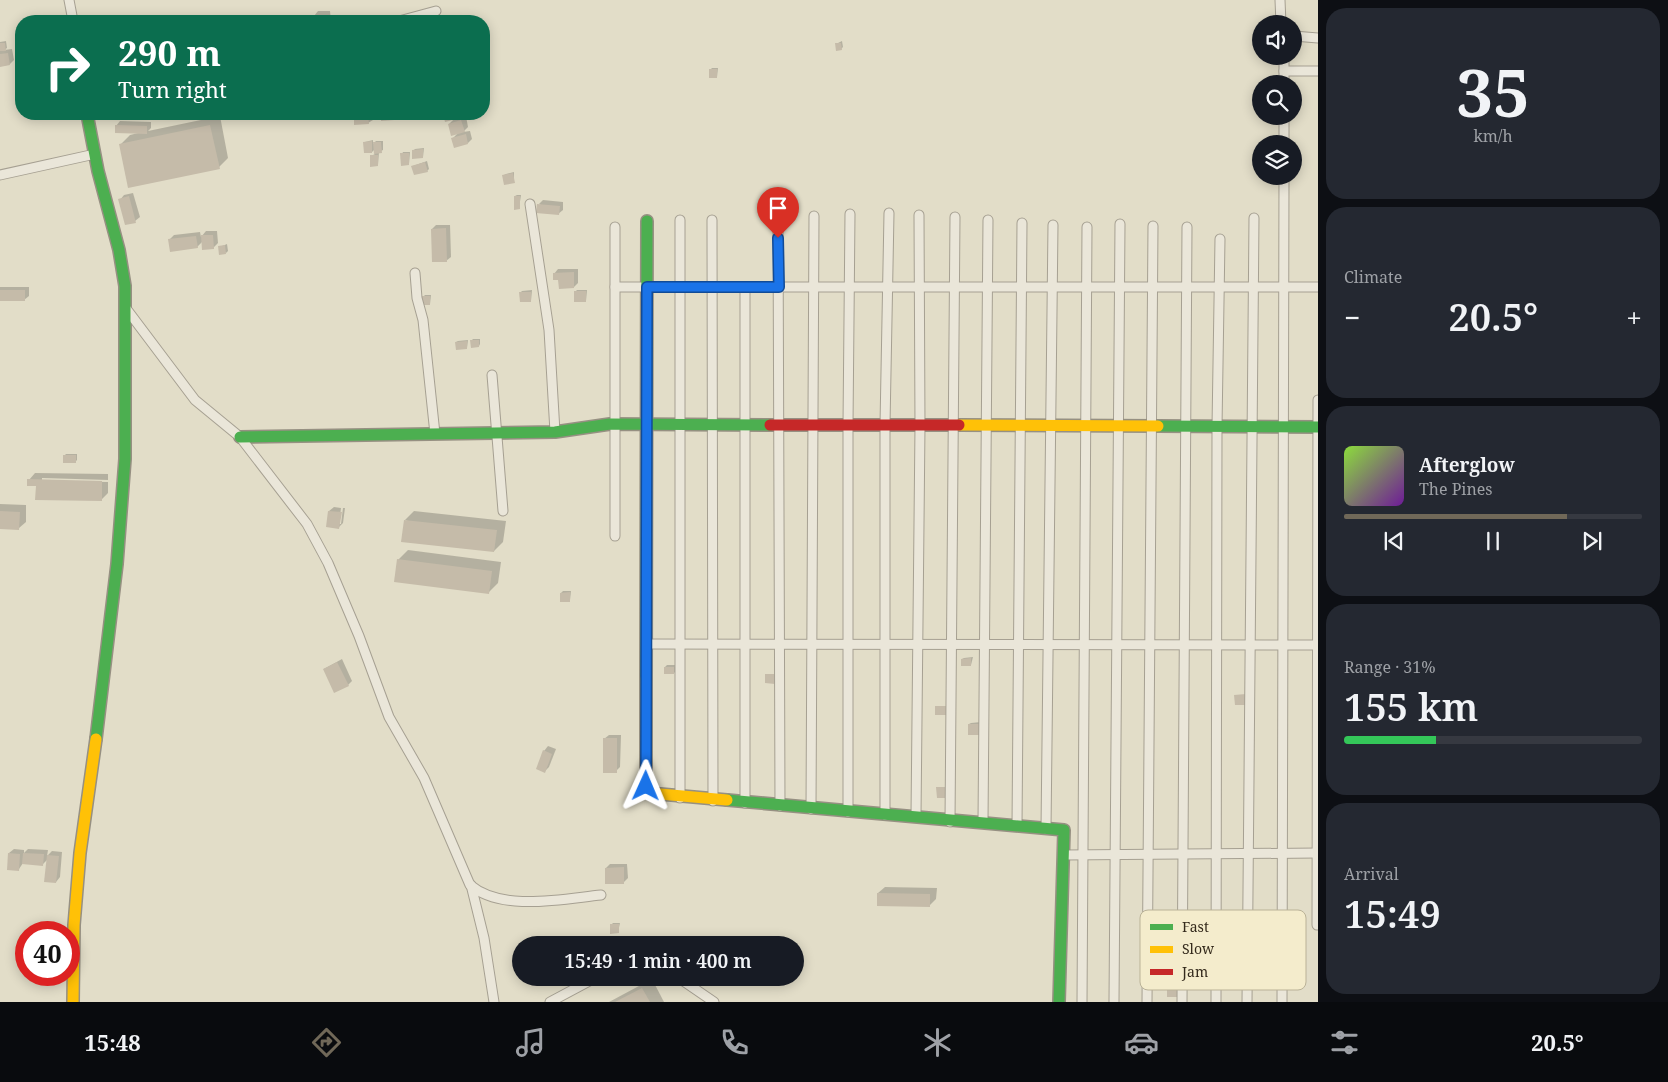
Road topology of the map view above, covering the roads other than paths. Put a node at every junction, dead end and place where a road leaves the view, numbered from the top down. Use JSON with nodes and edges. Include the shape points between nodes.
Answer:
{"nodes":[{"id":1,"x":69,"y":0,"type":"edge"},
{"id":2,"x":1280,"y":0,"type":"edge"},
{"id":3,"x":436,"y":11,"type":"dead end"},
{"id":4,"x":72,"y":15,"type":"edge"},
{"id":5,"x":421,"y":15,"type":"edge"},
{"id":6,"x":1281,"y":15,"type":"edge"},
{"id":7,"x":1302,"y":37,"type":"edge"},
{"id":8,"x":1318,"y":38,"type":"edge"},
{"id":9,"x":1284,"y":65,"type":"edge"},
{"id":10,"x":1284,"y":71,"type":"junction"},
{"id":11,"x":1318,"y":71,"type":"edge"},
{"id":12,"x":1284,"y":75,"type":"edge"},
{"id":13,"x":88,"y":120,"type":"edge"},
{"id":14,"x":95,"y":154,"type":"junction"},
{"id":15,"x":0,"y":175,"type":"edge"},
{"id":16,"x":1284,"y":185,"type":"edge"},
{"id":17,"x":530,"y":204,"type":"dead end"},
{"id":18,"x":889,"y":213,"type":"dead end"},
{"id":19,"x":850,"y":214,"type":"dead end"},
{"id":20,"x":919,"y":215,"type":"dead end"},
{"id":21,"x":814,"y":216,"type":"dead end"},
{"id":22,"x":955,"y":217,"type":"dead end"},
{"id":23,"x":1254,"y":218,"type":"dead end"},
{"id":24,"x":647,"y":220,"type":"dead end"},
{"id":25,"x":680,"y":220,"type":"dead end"},
{"id":26,"x":712,"y":220,"type":"dead end"},
{"id":27,"x":988,"y":220,"type":"dead end"},
{"id":28,"x":778,"y":221,"type":"dead end"},
{"id":29,"x":1022,"y":223,"type":"dead end"},
{"id":30,"x":1120,"y":224,"type":"dead end"},
{"id":31,"x":1053,"y":225,"type":"dead end"},
{"id":32,"x":1153,"y":226,"type":"dead end"},
{"id":33,"x":615,"y":227,"type":"dead end"},
{"id":34,"x":1086,"y":227,"type":"dead end"},
{"id":35,"x":1187,"y":227,"type":"dead end"},
{"id":36,"x":1220,"y":239,"type":"dead end"},
{"id":37,"x":415,"y":273,"type":"dead end"},
{"id":38,"x":850,"y":286,"type":"junction"},
{"id":39,"x":988,"y":286,"type":"junction"},
{"id":40,"x":1022,"y":286,"type":"junction"},
{"id":41,"x":1052,"y":286,"type":"junction"},
{"id":42,"x":1086,"y":286,"type":"junction"},
{"id":43,"x":1119,"y":286,"type":"junction"},
{"id":44,"x":1153,"y":286,"type":"junction"},
{"id":45,"x":1186,"y":286,"type":"junction"},
{"id":46,"x":1219,"y":286,"type":"junction"},
{"id":47,"x":1253,"y":286,"type":"junction"},
{"id":48,"x":1283,"y":286,"type":"junction"},
{"id":49,"x":615,"y":287,"type":"junction"},
{"id":50,"x":647,"y":287,"type":"junction"},
{"id":51,"x":680,"y":287,"type":"junction"},
{"id":52,"x":712,"y":287,"type":"junction"},
{"id":53,"x":745,"y":287,"type":"junction"},
{"id":54,"x":779,"y":287,"type":"junction"},
{"id":55,"x":814,"y":287,"type":"junction"},
{"id":56,"x":887,"y":287,"type":"junction"},
{"id":57,"x":919,"y":287,"type":"junction"},
{"id":58,"x":954,"y":287,"type":"junction"},
{"id":59,"x":1318,"y":287,"type":"edge"},
{"id":60,"x":125,"y":307,"type":"junction"},
{"id":61,"x":492,"y":375,"type":"dead end"},
{"id":62,"x":1318,"y":400,"type":"edge"},
{"id":63,"x":615,"y":425,"type":"junction"},
{"id":64,"x":647,"y":425,"type":"junction"},
{"id":65,"x":680,"y":425,"type":"junction"},
{"id":66,"x":712,"y":425,"type":"junction"},
{"id":67,"x":745,"y":425,"type":"junction"},
{"id":68,"x":779,"y":425,"type":"junction"},
{"id":69,"x":813,"y":425,"type":"junction"},
{"id":70,"x":848,"y":425,"type":"junction"},
{"id":71,"x":885,"y":425,"type":"junction"},
{"id":72,"x":920,"y":426,"type":"junction"},
{"id":73,"x":953,"y":426,"type":"junction"},
{"id":74,"x":986,"y":426,"type":"junction"},
{"id":75,"x":1021,"y":426,"type":"junction"},
{"id":76,"x":1051,"y":426,"type":"junction"},
{"id":77,"x":1085,"y":426,"type":"junction"},
{"id":78,"x":1118,"y":426,"type":"junction"},
{"id":79,"x":1151,"y":427,"type":"junction"},
{"id":80,"x":1186,"y":427,"type":"junction"},
{"id":81,"x":1217,"y":427,"type":"junction"},
{"id":82,"x":1252,"y":427,"type":"junction"},
{"id":83,"x":1283,"y":427,"type":"junction"},
{"id":84,"x":1318,"y":427,"type":"edge"},
{"id":85,"x":555,"y":432,"type":"junction"},
{"id":86,"x":497,"y":433,"type":"junction"},
{"id":87,"x":434,"y":434,"type":"junction"},
{"id":88,"x":240,"y":437,"type":"junction"},
{"id":89,"x":502,"y":510,"type":"dead end"},
{"id":90,"x":615,"y":536,"type":"dead end"},
{"id":91,"x":647,"y":644,"type":"junction"},
{"id":92,"x":680,"y":644,"type":"junction"},
{"id":93,"x":712,"y":644,"type":"junction"},
{"id":94,"x":745,"y":644,"type":"junction"},
{"id":95,"x":780,"y":644,"type":"junction"},
{"id":96,"x":812,"y":644,"type":"junction"},
{"id":97,"x":848,"y":644,"type":"junction"},
{"id":98,"x":886,"y":644,"type":"junction"},
{"id":99,"x":918,"y":644,"type":"junction"},
{"id":100,"x":952,"y":644,"type":"junction"},
{"id":101,"x":985,"y":644,"type":"junction"},
{"id":102,"x":1019,"y":644,"type":"junction"},
{"id":103,"x":1048,"y":644,"type":"junction"},
{"id":104,"x":1084,"y":644,"type":"junction"},
{"id":105,"x":1116,"y":644,"type":"junction"},
{"id":106,"x":1149,"y":644,"type":"junction"},
{"id":107,"x":1184,"y":644,"type":"junction"},
{"id":108,"x":1216,"y":644,"type":"junction"},
{"id":109,"x":1282,"y":644,"type":"junction"},
{"id":110,"x":1317,"y":644,"type":"edge"},
{"id":111,"x":1250,"y":645,"type":"junction"},
{"id":112,"x":680,"y":798,"type":"junction"},
{"id":113,"x":713,"y":800,"type":"junction"},
{"id":114,"x":745,"y":803,"type":"junction"},
{"id":115,"x":780,"y":806,"type":"junction"},
{"id":116,"x":811,"y":809,"type":"junction"},
{"id":117,"x":848,"y":812,"type":"junction"},
{"id":118,"x":885,"y":815,"type":"junction"},
{"id":119,"x":916,"y":816,"type":"junction"},
{"id":120,"x":950,"y":821,"type":"junction"},
{"id":121,"x":983,"y":823,"type":"junction"},
{"id":122,"x":1016,"y":826,"type":"junction"},
{"id":123,"x":1046,"y":828,"type":"junction"},
{"id":124,"x":1282,"y":853,"type":"junction"},
{"id":125,"x":1318,"y":853,"type":"edge"},
{"id":126,"x":1064,"y":854,"type":"junction"},
{"id":127,"x":1248,"y":854,"type":"junction"},
{"id":128,"x":1083,"y":855,"type":"junction"},
{"id":129,"x":1115,"y":855,"type":"junction"},
{"id":130,"x":1147,"y":855,"type":"junction"},
{"id":131,"x":1183,"y":855,"type":"junction"},
{"id":132,"x":1216,"y":855,"type":"junction"},
{"id":133,"x":470,"y":885,"type":"junction"},
{"id":134,"x":600,"y":896,"type":"dead end"},
{"id":135,"x":1147,"y":910,"type":"edge"},
{"id":136,"x":1183,"y":910,"type":"edge"},
{"id":137,"x":1216,"y":910,"type":"edge"},
{"id":138,"x":1248,"y":910,"type":"edge"},
{"id":139,"x":1282,"y":910,"type":"edge"},
{"id":140,"x":1317,"y":925,"type":"edge"},
{"id":141,"x":580,"y":986,"type":"edge"},
{"id":142,"x":691,"y":986,"type":"edge"},
{"id":143,"x":73,"y":1002,"type":"edge"},
{"id":144,"x":494,"y":1002,"type":"edge"},
{"id":145,"x":550,"y":1002,"type":"edge"},
{"id":146,"x":714,"y":1002,"type":"edge"},
{"id":147,"x":1060,"y":1002,"type":"edge"},
{"id":148,"x":1082,"y":1002,"type":"edge"},
{"id":149,"x":1114,"y":1002,"type":"edge"}],
"edges":[{"from":1,"to":4,"type":"street"},
{"from":2,"to":6,"type":"street"},
{"from":3,"to":5,"type":"street"},
{"from":7,"to":8,"type":"street"},
{"from":9,"to":10,"type":"street"},
{"from":10,"to":11,"type":"street"},
{"from":10,"to":12,"type":"street"},
{"from":13,"to":14,"type":"street"},
{"from":14,"to":15,"type":"street"},
{"from":14,"to":60,"type":"street","via":[[119,250]]},
{"from":16,"to":48,"type":"street"},
{"from":17,"to":85,"type":"street","via":[[549,330]]},
{"from":18,"to":56,"type":"street"},
{"from":19,"to":38,"type":"street"},
{"from":20,"to":57,"type":"street"},
{"from":21,"to":55,"type":"street"},
{"from":22,"to":58,"type":"street"},
{"from":23,"to":47,"type":"street"},
{"from":24,"to":50,"type":"street"},
{"from":25,"to":51,"type":"street"},
{"from":26,"to":52,"type":"street"},
{"from":27,"to":39,"type":"street"},
{"from":28,"to":54,"type":"street"},
{"from":29,"to":40,"type":"street"},
{"from":30,"to":43,"type":"street"},
{"from":31,"to":41,"type":"street"},
{"from":32,"to":44,"type":"street"},
{"from":33,"to":49,"type":"street"},
{"from":34,"to":42,"type":"street"},
{"from":35,"to":45,"type":"street"},
{"from":36,"to":46,"type":"street"},
{"from":37,"to":87,"type":"street"},
{"from":38,"to":55,"type":"street"},
{"from":38,"to":56,"type":"street"},
{"from":38,"to":70,"type":"street"},
{"from":39,"to":40,"type":"street"},
{"from":39,"to":58,"type":"street"},
{"from":39,"to":74,"type":"street"},
{"from":40,"to":41,"type":"street"},
{"from":40,"to":75,"type":"street"},
{"from":41,"to":42,"type":"street"},
{"from":41,"to":76,"type":"street"},
{"from":42,"to":43,"type":"street"},
{"from":42,"to":77,"type":"street"},
{"from":43,"to":44,"type":"street"},
{"from":43,"to":78,"type":"street"},
{"from":44,"to":45,"type":"street"},
{"from":44,"to":79,"type":"street"},
{"from":45,"to":46,"type":"street"},
{"from":45,"to":80,"type":"street"},
{"from":46,"to":47,"type":"street"},
{"from":46,"to":81,"type":"street"},
{"from":47,"to":48,"type":"street"},
{"from":47,"to":82,"type":"street"},
{"from":48,"to":59,"type":"street"},
{"from":48,"to":83,"type":"street"},
{"from":49,"to":50,"type":"street"},
{"from":49,"to":63,"type":"street"},
{"from":50,"to":51,"type":"street"},
{"from":50,"to":64,"type":"street"},
{"from":51,"to":52,"type":"street"},
{"from":51,"to":65,"type":"street"},
{"from":52,"to":53,"type":"street"},
{"from":52,"to":66,"type":"street"},
{"from":53,"to":54,"type":"street"},
{"from":53,"to":67,"type":"street"},
{"from":54,"to":55,"type":"street"},
{"from":54,"to":68,"type":"street"},
{"from":55,"to":69,"type":"street"},
{"from":56,"to":57,"type":"street"},
{"from":56,"to":71,"type":"street"},
{"from":57,"to":58,"type":"street"},
{"from":57,"to":72,"type":"street"},
{"from":58,"to":73,"type":"street"},
{"from":60,"to":88,"type":"street","via":[[195,400]]},
{"from":60,"to":143,"type":"street","via":[[125,458],[117,564],[80,853],[74,925]]},
{"from":61,"to":86,"type":"street"},
{"from":62,"to":84,"type":"street"},
{"from":63,"to":64,"type":"street"},
{"from":63,"to":85,"type":"street"},
{"from":63,"to":90,"type":"street"},
{"from":64,"to":65,"type":"street"},
{"from":64,"to":91,"type":"street"},
{"from":65,"to":66,"type":"street"},
{"from":65,"to":92,"type":"street"},
{"from":66,"to":67,"type":"street"},
{"from":66,"to":93,"type":"street"},
{"from":67,"to":68,"type":"street"},
{"from":67,"to":94,"type":"street"},
{"from":68,"to":69,"type":"street"},
{"from":68,"to":95,"type":"street"},
{"from":69,"to":70,"type":"street"},
{"from":69,"to":96,"type":"street"},
{"from":70,"to":71,"type":"street"},
{"from":70,"to":97,"type":"street"},
{"from":71,"to":72,"type":"street"},
{"from":71,"to":98,"type":"street"},
{"from":72,"to":73,"type":"street"},
{"from":72,"to":99,"type":"street"},
{"from":73,"to":74,"type":"street"},
{"from":73,"to":100,"type":"street"},
{"from":74,"to":75,"type":"street"},
{"from":74,"to":101,"type":"street"},
{"from":75,"to":76,"type":"street"},
{"from":75,"to":102,"type":"street"},
{"from":76,"to":77,"type":"street"},
{"from":76,"to":103,"type":"street"},
{"from":77,"to":78,"type":"street"},
{"from":77,"to":104,"type":"street"},
{"from":78,"to":79,"type":"street"},
{"from":78,"to":105,"type":"street"},
{"from":79,"to":80,"type":"street"},
{"from":79,"to":106,"type":"street"},
{"from":80,"to":81,"type":"street"},
{"from":80,"to":107,"type":"street"},
{"from":81,"to":82,"type":"street"},
{"from":81,"to":108,"type":"street"},
{"from":82,"to":83,"type":"street"},
{"from":82,"to":111,"type":"street"},
{"from":83,"to":84,"type":"street"},
{"from":83,"to":109,"type":"street"},
{"from":84,"to":110,"type":"street"},
{"from":85,"to":86,"type":"street"},
{"from":86,"to":87,"type":"street"},
{"from":86,"to":89,"type":"street"},
{"from":87,"to":88,"type":"street"},
{"from":88,"to":133,"type":"street","via":[[307,524],[328,563],[390,717],[424,778]]},
{"from":91,"to":92,"type":"street"},
{"from":91,"to":112,"type":"street","via":[[646,786],[649,793]]},
{"from":92,"to":93,"type":"street"},
{"from":92,"to":112,"type":"street"},
{"from":93,"to":94,"type":"street"},
{"from":93,"to":113,"type":"street"},
{"from":94,"to":95,"type":"street"},
{"from":94,"to":114,"type":"street"},
{"from":95,"to":96,"type":"street"},
{"from":95,"to":115,"type":"street"},
{"from":96,"to":97,"type":"street"},
{"from":96,"to":116,"type":"street"},
{"from":97,"to":98,"type":"street"},
{"from":97,"to":117,"type":"street"},
{"from":98,"to":99,"type":"street"},
{"from":98,"to":118,"type":"street"},
{"from":99,"to":100,"type":"street"},
{"from":99,"to":119,"type":"street"},
{"from":100,"to":101,"type":"street"},
{"from":100,"to":120,"type":"street"},
{"from":101,"to":102,"type":"street"},
{"from":101,"to":121,"type":"street"},
{"from":102,"to":103,"type":"street"},
{"from":102,"to":122,"type":"street"},
{"from":103,"to":104,"type":"street"},
{"from":103,"to":123,"type":"street"},
{"from":104,"to":105,"type":"street"},
{"from":104,"to":128,"type":"street"},
{"from":105,"to":106,"type":"street"},
{"from":105,"to":129,"type":"street"},
{"from":106,"to":107,"type":"street"},
{"from":106,"to":130,"type":"street"},
{"from":107,"to":108,"type":"street"},
{"from":107,"to":131,"type":"street"},
{"from":108,"to":111,"type":"street"},
{"from":108,"to":132,"type":"street"},
{"from":109,"to":110,"type":"street"},
{"from":109,"to":111,"type":"street"},
{"from":109,"to":124,"type":"street"},
{"from":110,"to":125,"type":"street"},
{"from":111,"to":127,"type":"street"},
{"from":112,"to":113,"type":"street"},
{"from":113,"to":114,"type":"street"},
{"from":114,"to":115,"type":"street"},
{"from":115,"to":116,"type":"street"},
{"from":116,"to":117,"type":"street"},
{"from":117,"to":118,"type":"street"},
{"from":118,"to":119,"type":"street"},
{"from":119,"to":120,"type":"street"},
{"from":120,"to":121,"type":"street"},
{"from":121,"to":122,"type":"street"},
{"from":122,"to":123,"type":"street"},
{"from":123,"to":126,"type":"street","via":[[1064,830]]},
{"from":124,"to":125,"type":"street"},
{"from":124,"to":127,"type":"street"},
{"from":124,"to":139,"type":"street"},
{"from":125,"to":140,"type":"street"},
{"from":126,"to":128,"type":"street"},
{"from":126,"to":147,"type":"street"},
{"from":127,"to":132,"type":"street"},
{"from":127,"to":138,"type":"street"},
{"from":128,"to":129,"type":"street"},
{"from":128,"to":148,"type":"street"},
{"from":129,"to":130,"type":"street"},
{"from":129,"to":149,"type":"street"},
{"from":130,"to":131,"type":"street"},
{"from":130,"to":135,"type":"street"},
{"from":131,"to":132,"type":"street"},
{"from":131,"to":136,"type":"street"},
{"from":132,"to":137,"type":"street"},
{"from":133,"to":134,"type":"street","via":[[481,894],[496,899],[534,901]]},
{"from":133,"to":144,"type":"street","via":[[484,938]]},
{"from":141,"to":145,"type":"street"},
{"from":142,"to":146,"type":"street"}]}
